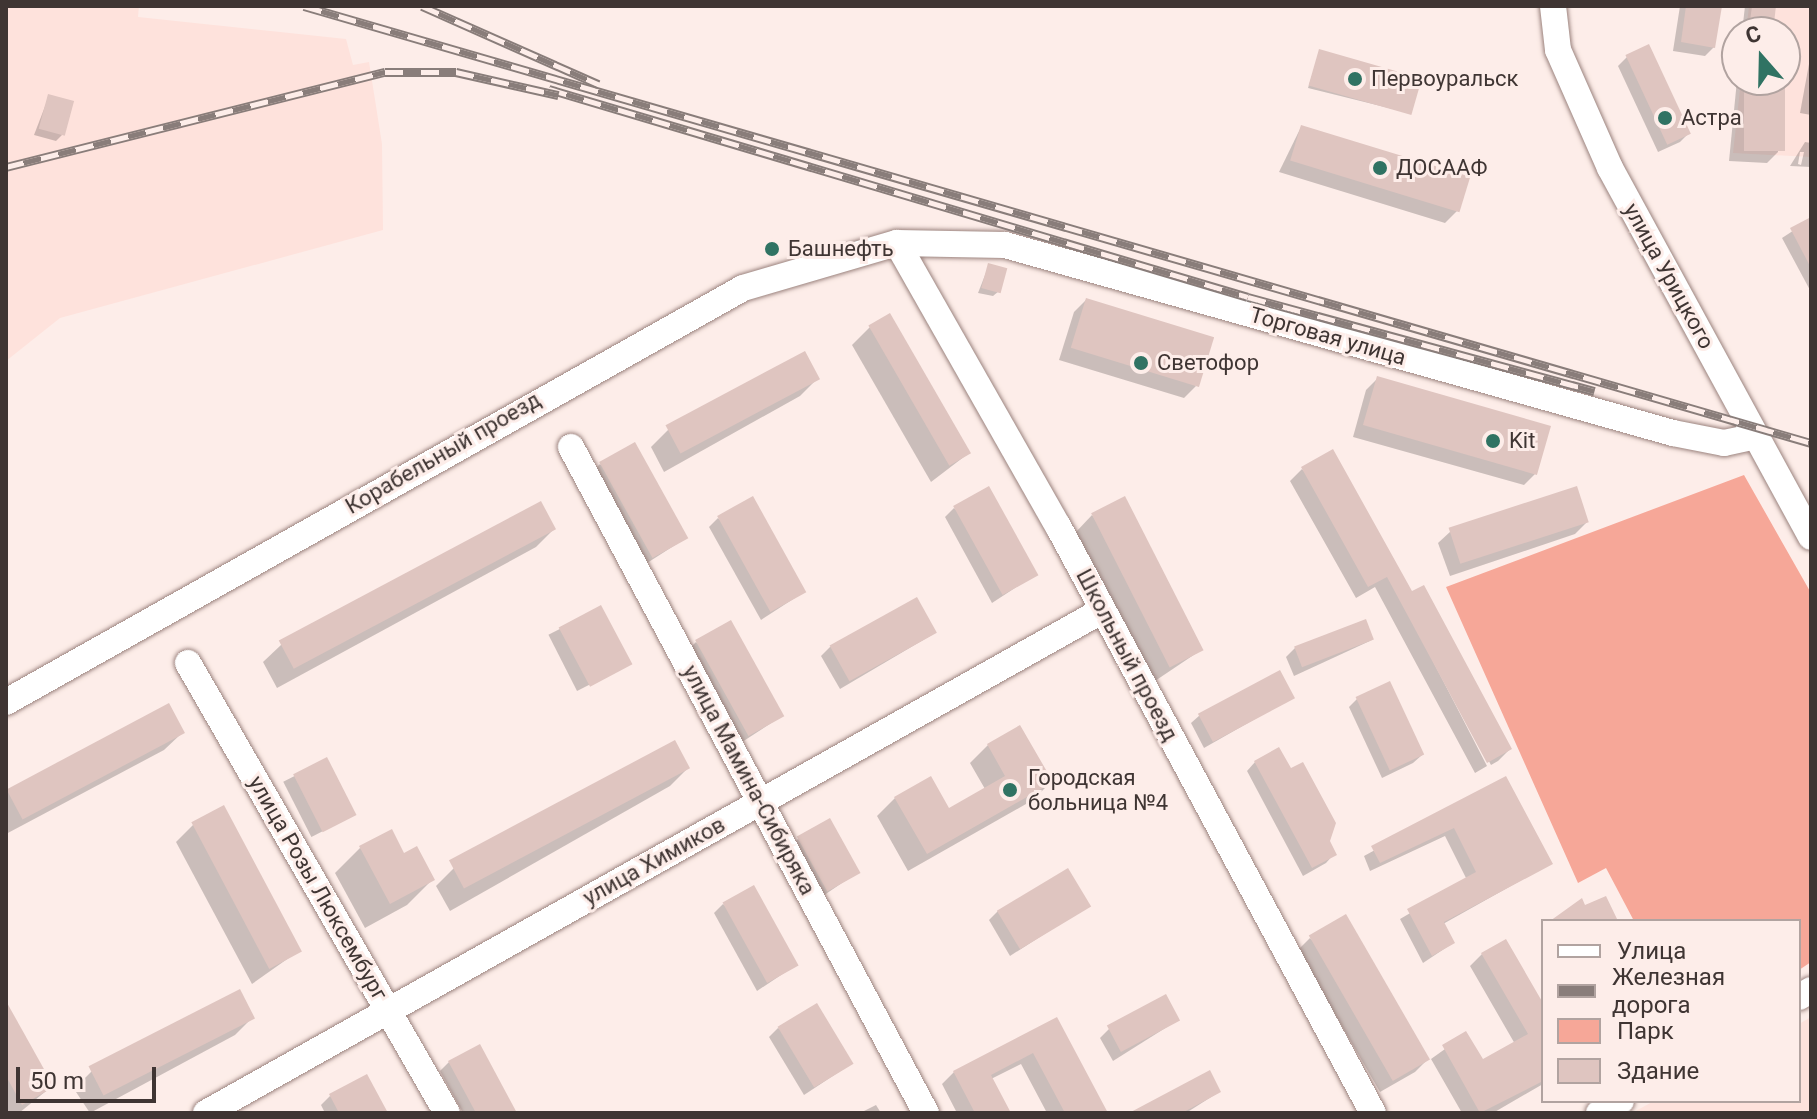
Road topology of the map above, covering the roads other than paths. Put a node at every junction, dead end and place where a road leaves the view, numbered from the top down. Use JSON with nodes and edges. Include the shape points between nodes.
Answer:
{"nodes":[{"id":1,"x":1553,"y":6,"type":"edge"},
{"id":2,"x":897,"y":243,"type":"junction"},
{"id":3,"x":1756,"y":436,"type":"junction"},
{"id":4,"x":571,"y":447,"type":"dead end"},
{"id":5,"x":1811,"y":537,"type":"edge"},
{"id":6,"x":1103,"y":610,"type":"junction"},
{"id":7,"x":188,"y":663,"type":"dead end"},
{"id":8,"x":6,"y":702,"type":"edge"},
{"id":9,"x":761,"y":801,"type":"junction"},
{"id":10,"x":390,"y":1010,"type":"junction"},
{"id":11,"x":1617,"y":1103,"type":"edge"},
{"id":12,"x":206,"y":1113,"type":"edge"},
{"id":13,"x":447,"y":1113,"type":"edge"},
{"id":14,"x":926,"y":1113,"type":"edge"},
{"id":15,"x":1373,"y":1113,"type":"edge"},
{"id":16,"x":1599,"y":1113,"type":"edge"}],
"edges":[{"from":1,"to":3,"type":"street","name":"улица Урицкого","via":[[1558,50],[1610,168]]},
{"from":2,"to":3,"type":"street","name":"Торговая улица","via":[[1005,245],[1673,433],[1724,443]]},
{"from":2,"to":6,"type":"street","name":"Школьный проезд"},
{"from":2,"to":8,"type":"street","name":"Корабельный проезд","via":[[815,261],[720,299]]},
{"from":3,"to":5,"type":"street","name":"улица Урицкого"},
{"from":4,"to":9,"type":"street","name":"улица Мамина-Сибиряка"},
{"from":6,"to":9,"type":"street","name":"улица Химиков"},
{"from":6,"to":15,"type":"street","name":"Школьный проезд"},
{"from":7,"to":10,"type":"street","name":"улица Розы Люксембург"},
{"from":9,"to":10,"type":"street","name":"улица Химиков"},
{"from":9,"to":14,"type":"street","name":"улица Мамина-Сибиряка"},
{"from":10,"to":12,"type":"street","name":"улица Химиков"},
{"from":10,"to":13,"type":"street","name":"улица Розы Люксембург"},
{"from":11,"to":16,"type":"street"}]}
